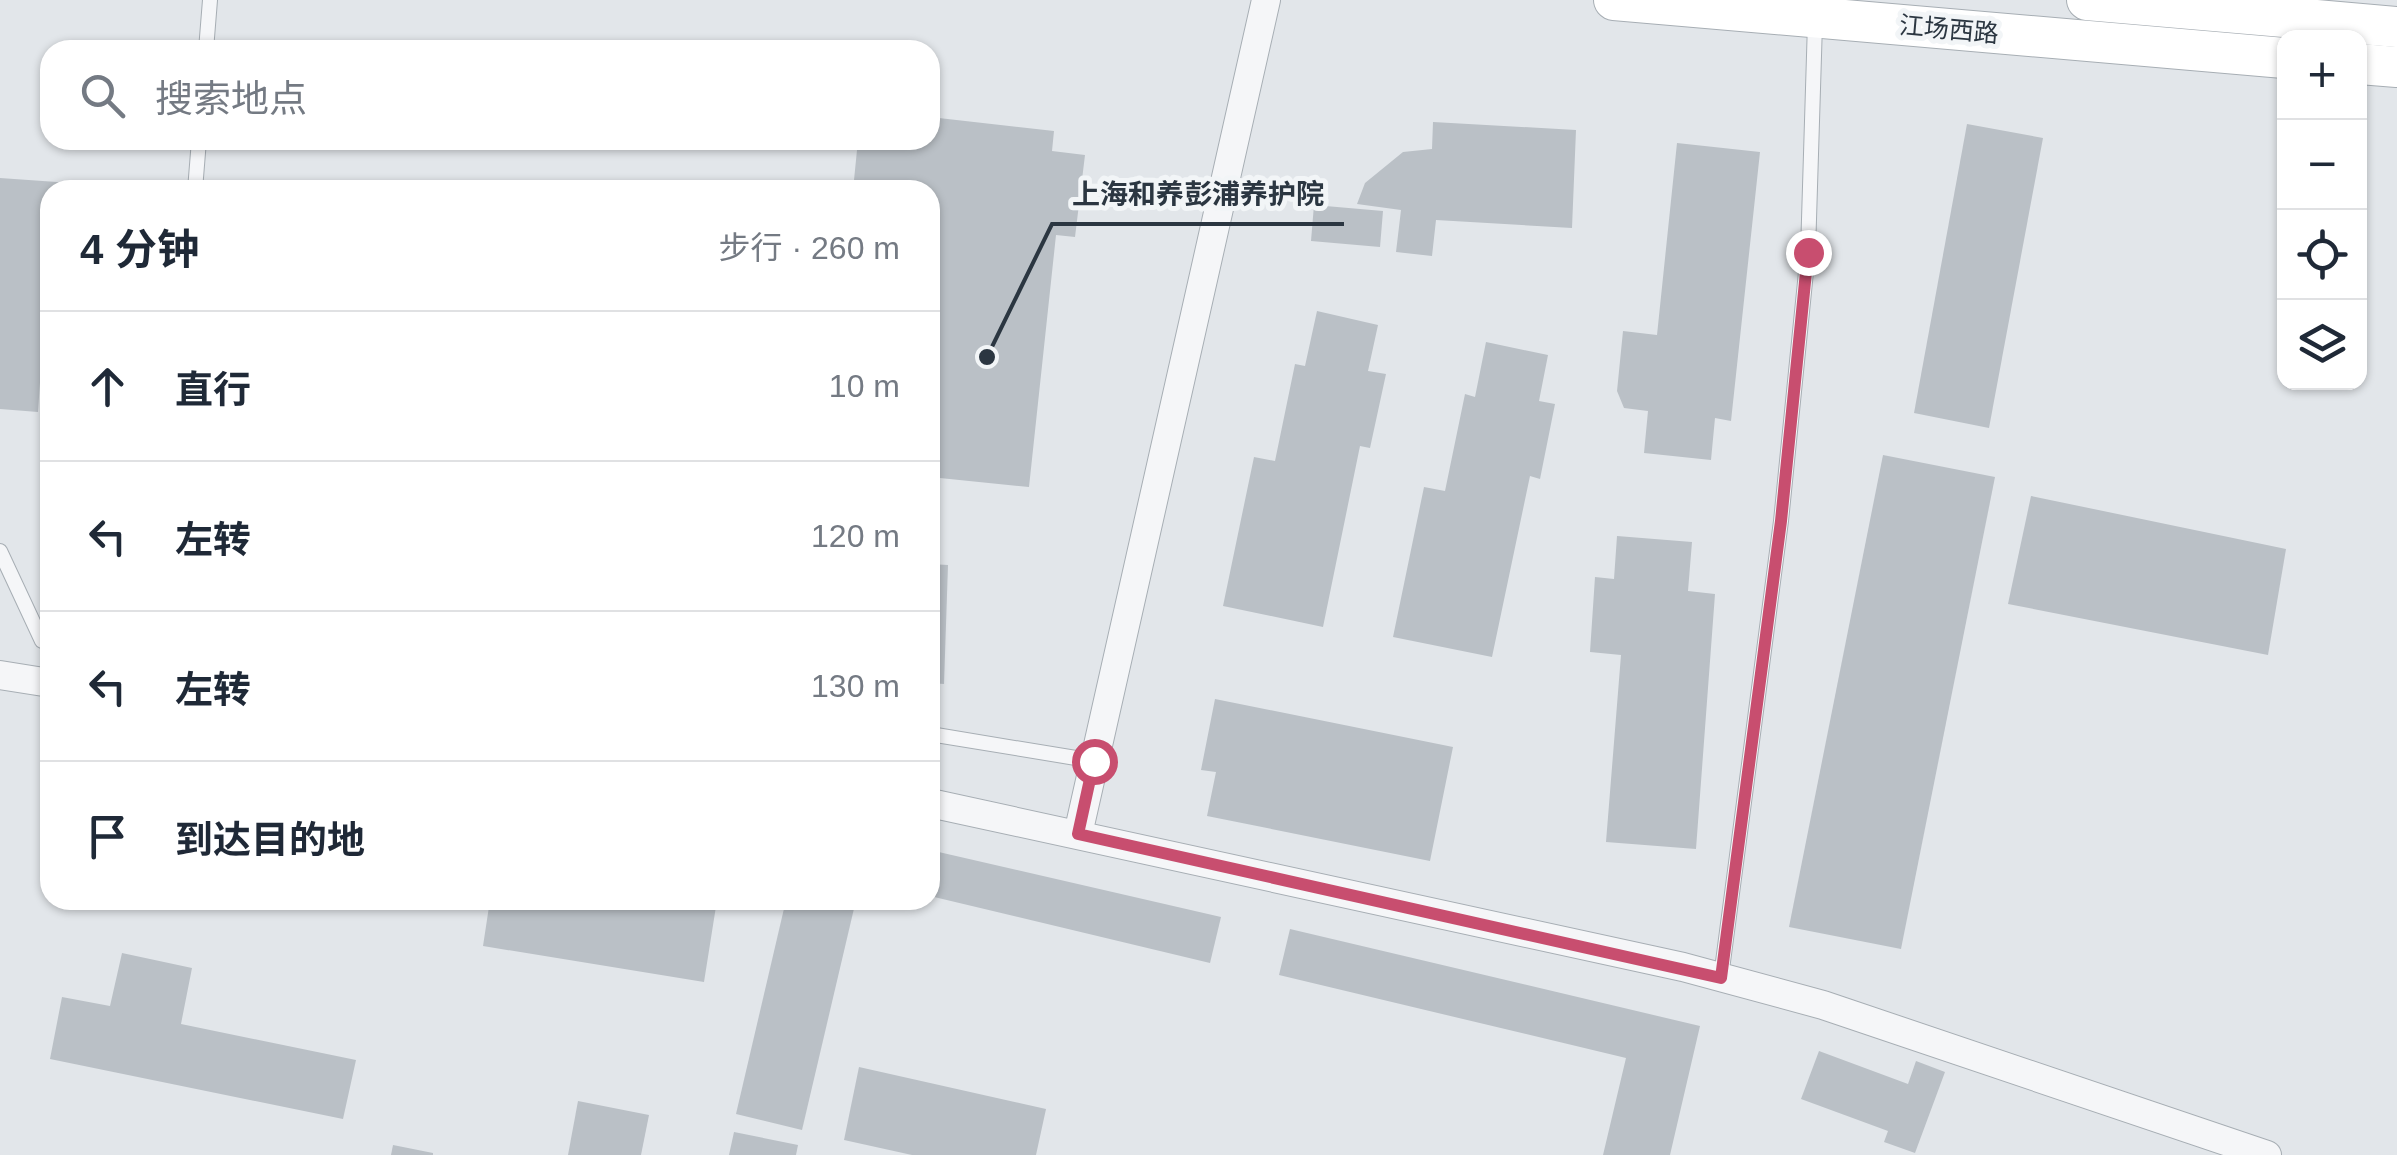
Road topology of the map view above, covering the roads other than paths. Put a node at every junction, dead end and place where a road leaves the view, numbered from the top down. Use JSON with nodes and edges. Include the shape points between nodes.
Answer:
{"nodes":[{"id":1,"x":210,"y":0,"type":"edge"},
{"id":2,"x":1266,"y":0,"type":"edge"},
{"id":3,"x":1614,"y":0,"type":"edge"},
{"id":4,"x":2087,"y":0,"type":"edge"},
{"id":5,"x":1815,"y":18,"type":"junction"},
{"id":6,"x":2397,"y":26,"type":"edge"},
{"id":7,"x":207,"y":40,"type":"edge"},
{"id":8,"x":2277,"y":57,"type":"edge"},
{"id":9,"x":2367,"y":65,"type":"edge"},
{"id":10,"x":2397,"y":67,"type":"edge"},
{"id":11,"x":197,"y":150,"type":"edge"},
{"id":12,"x":195,"y":180,"type":"edge"},
{"id":13,"x":0,"y":552,"type":"edge"},
{"id":14,"x":40,"y":636,"type":"edge"},
{"id":15,"x":0,"y":675,"type":"edge"},
{"id":16,"x":40,"y":681,"type":"edge"},
{"id":17,"x":940,"y":736,"type":"edge"},
{"id":18,"x":1094,"y":761,"type":"junction"},
{"id":19,"x":940,"y":805,"type":"edge"},
{"id":20,"x":1078,"y":834,"type":"junction"},
{"id":21,"x":1721,"y":978,"type":"junction"},
{"id":22,"x":2267,"y":1155,"type":"edge"}],
"edges":[{"from":1,"to":7,"type":"lane"},
{"from":2,"to":18,"type":"street"},
{"from":3,"to":5,"type":"main road","name":"江场西路"},
{"from":4,"to":6,"type":"main road"},
{"from":5,"to":8,"type":"main road","name":"江场西路"},
{"from":5,"to":21,"type":"lane","via":[[1806,272]]},
{"from":9,"to":10,"type":"main road"},
{"from":11,"to":12,"type":"lane"},
{"from":13,"to":14,"type":"lane"},
{"from":15,"to":16,"type":"street"},
{"from":17,"to":18,"type":"lane"},
{"from":18,"to":20,"type":"street"},
{"from":19,"to":20,"type":"street"},
{"from":20,"to":21,"type":"street"},
{"from":21,"to":22,"type":"street","via":[[1860,1017]]}]}
